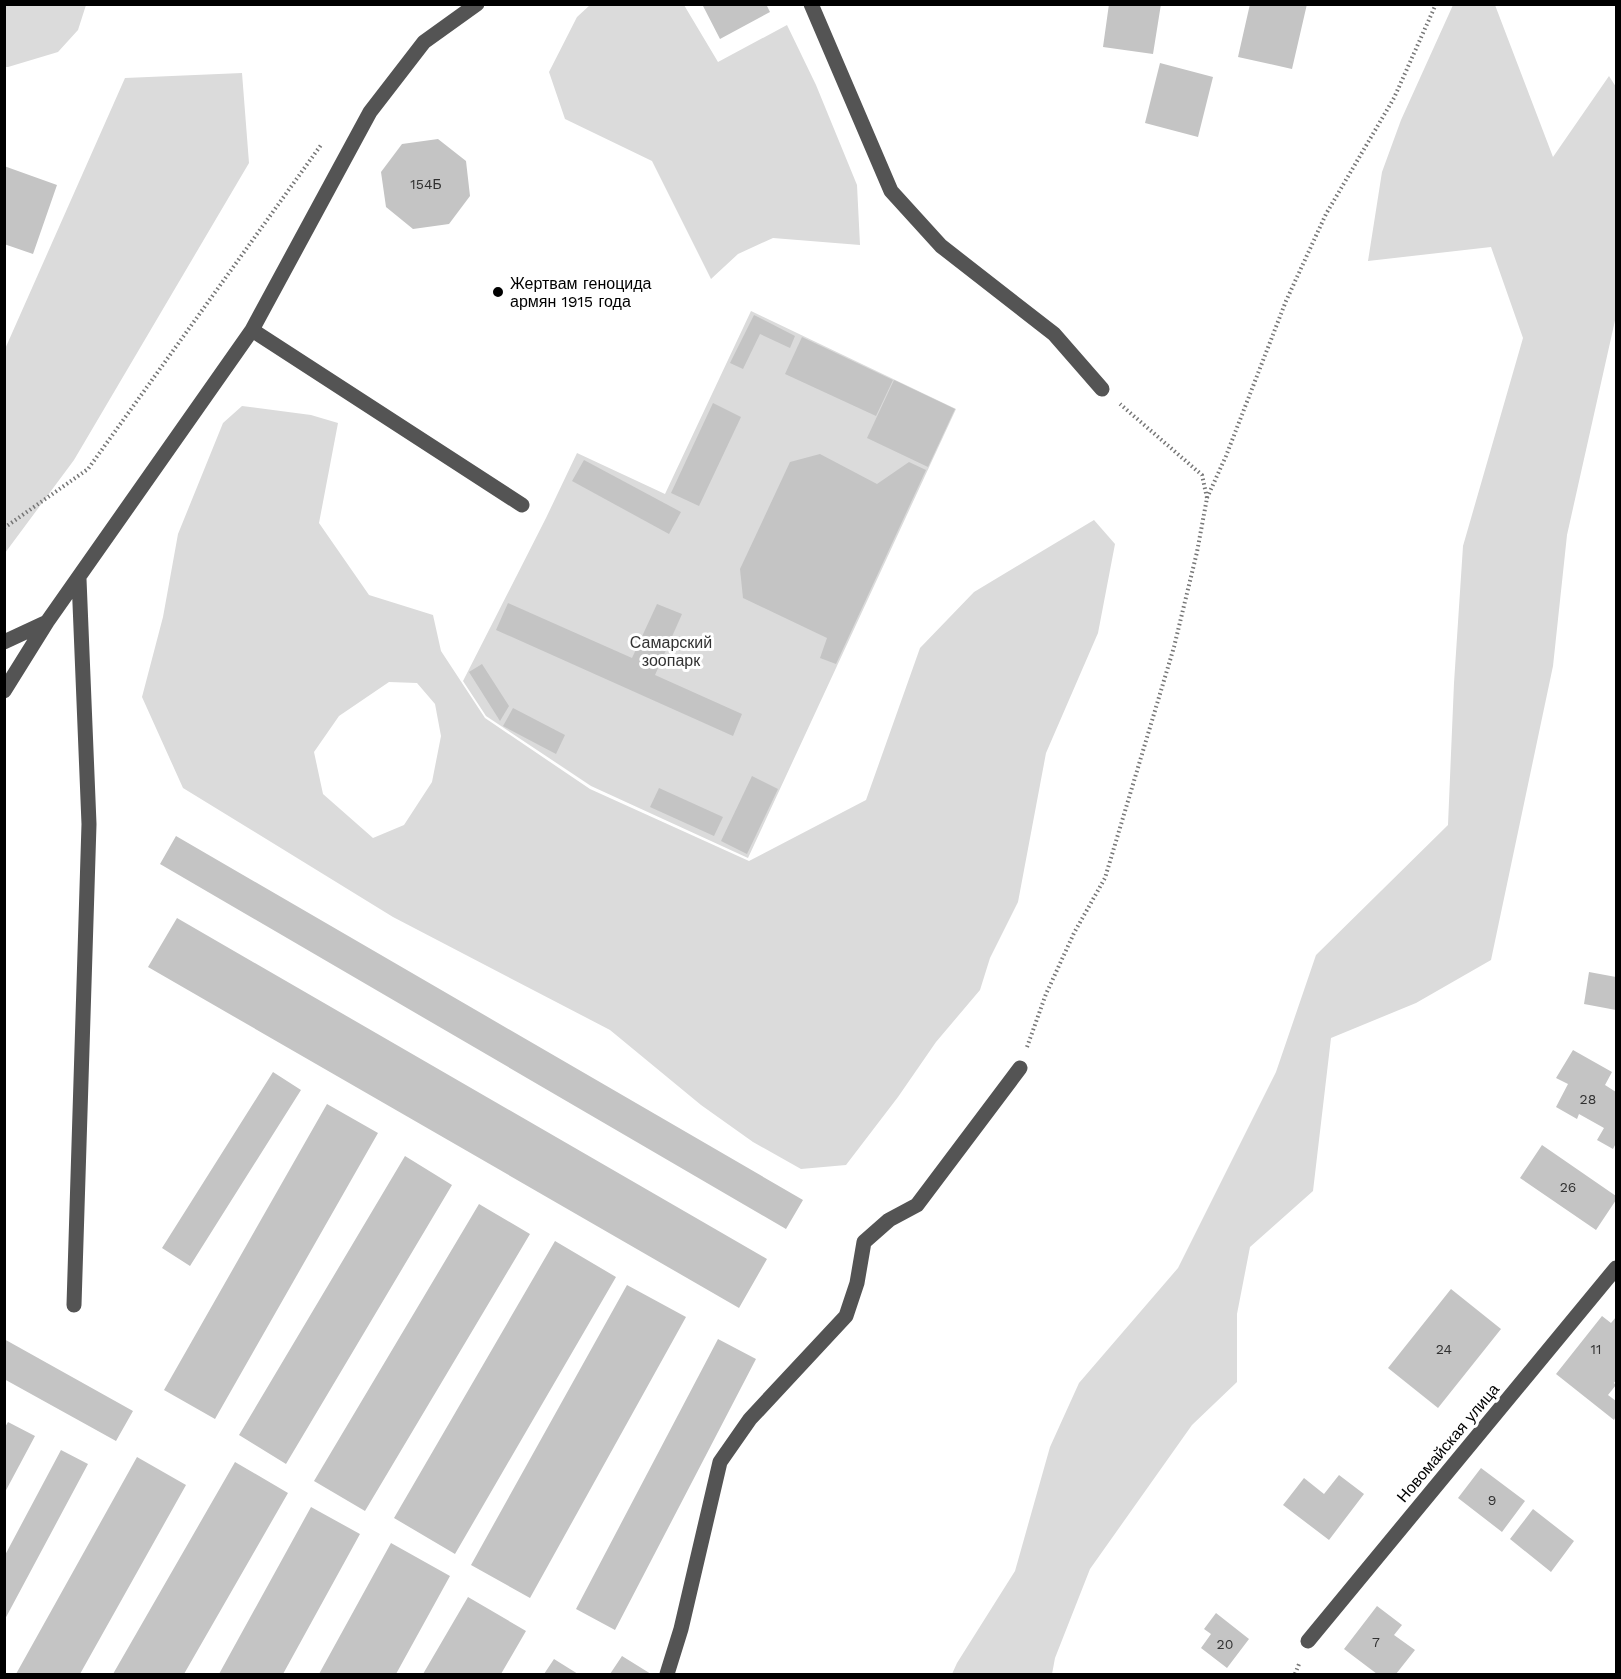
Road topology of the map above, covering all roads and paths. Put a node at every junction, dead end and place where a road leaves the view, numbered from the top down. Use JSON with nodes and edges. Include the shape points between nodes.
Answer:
{"nodes":[{"id":1,"x":477,"y":4,"type":"edge"},
{"id":2,"x":811,"y":4,"type":"edge"},
{"id":3,"x":1436,"y":4,"type":"edge"},
{"id":4,"x":328,"y":137,"type":"dead end"},
{"id":5,"x":252,"y":330,"type":"junction"},
{"id":6,"x":1102,"y":389,"type":"joint"},
{"id":7,"x":1207,"y":498,"type":"junction"},
{"id":8,"x":522,"y":505,"type":"dead end"},
{"id":9,"x":4,"y":528,"type":"edge"},
{"id":10,"x":79,"y":579,"type":"junction"},
{"id":11,"x":46,"y":622,"type":"junction"},
{"id":12,"x":4,"y":642,"type":"edge"},
{"id":13,"x":4,"y":692,"type":"edge"},
{"id":14,"x":1020,"y":1068,"type":"joint"},
{"id":15,"x":1617,"y":1268,"type":"edge"},
{"id":16,"x":74,"y":1305,"type":"dead end"},
{"id":17,"x":1308,"y":1641,"type":"dead end"},
{"id":18,"x":667,"y":1674,"type":"edge"}],
"edges":[{"from":1,"to":5,"type":"street","via":[[424,42],[370,112]]},
{"from":2,"to":6,"type":"street","via":[[891,191],[941,246],[1053,334]]},
{"from":3,"to":7,"type":"path","via":[[1394,98],[1326,214],[1286,301]]},
{"from":4,"to":9,"type":"path","via":[[88,470]]},
{"from":5,"to":8,"type":"street"},
{"from":5,"to":10,"type":"street"},
{"from":6,"to":7,"type":"path","via":[[1202,475]]},
{"from":7,"to":14,"type":"path","via":[[1174,647],[1105,878],[1046,994]]},
{"from":10,"to":11,"type":"street"},
{"from":10,"to":16,"type":"street","via":[[89,824]]},
{"from":11,"to":12,"type":"street"},
{"from":11,"to":13,"type":"street"},
{"from":14,"to":18,"type":"street","via":[[917,1205],[889,1220],[864,1242],[857,1284],[846,1316],[750,1419],[720,1462]]},
{"from":15,"to":17,"type":"street","name":"Новомайская улица"}]}
